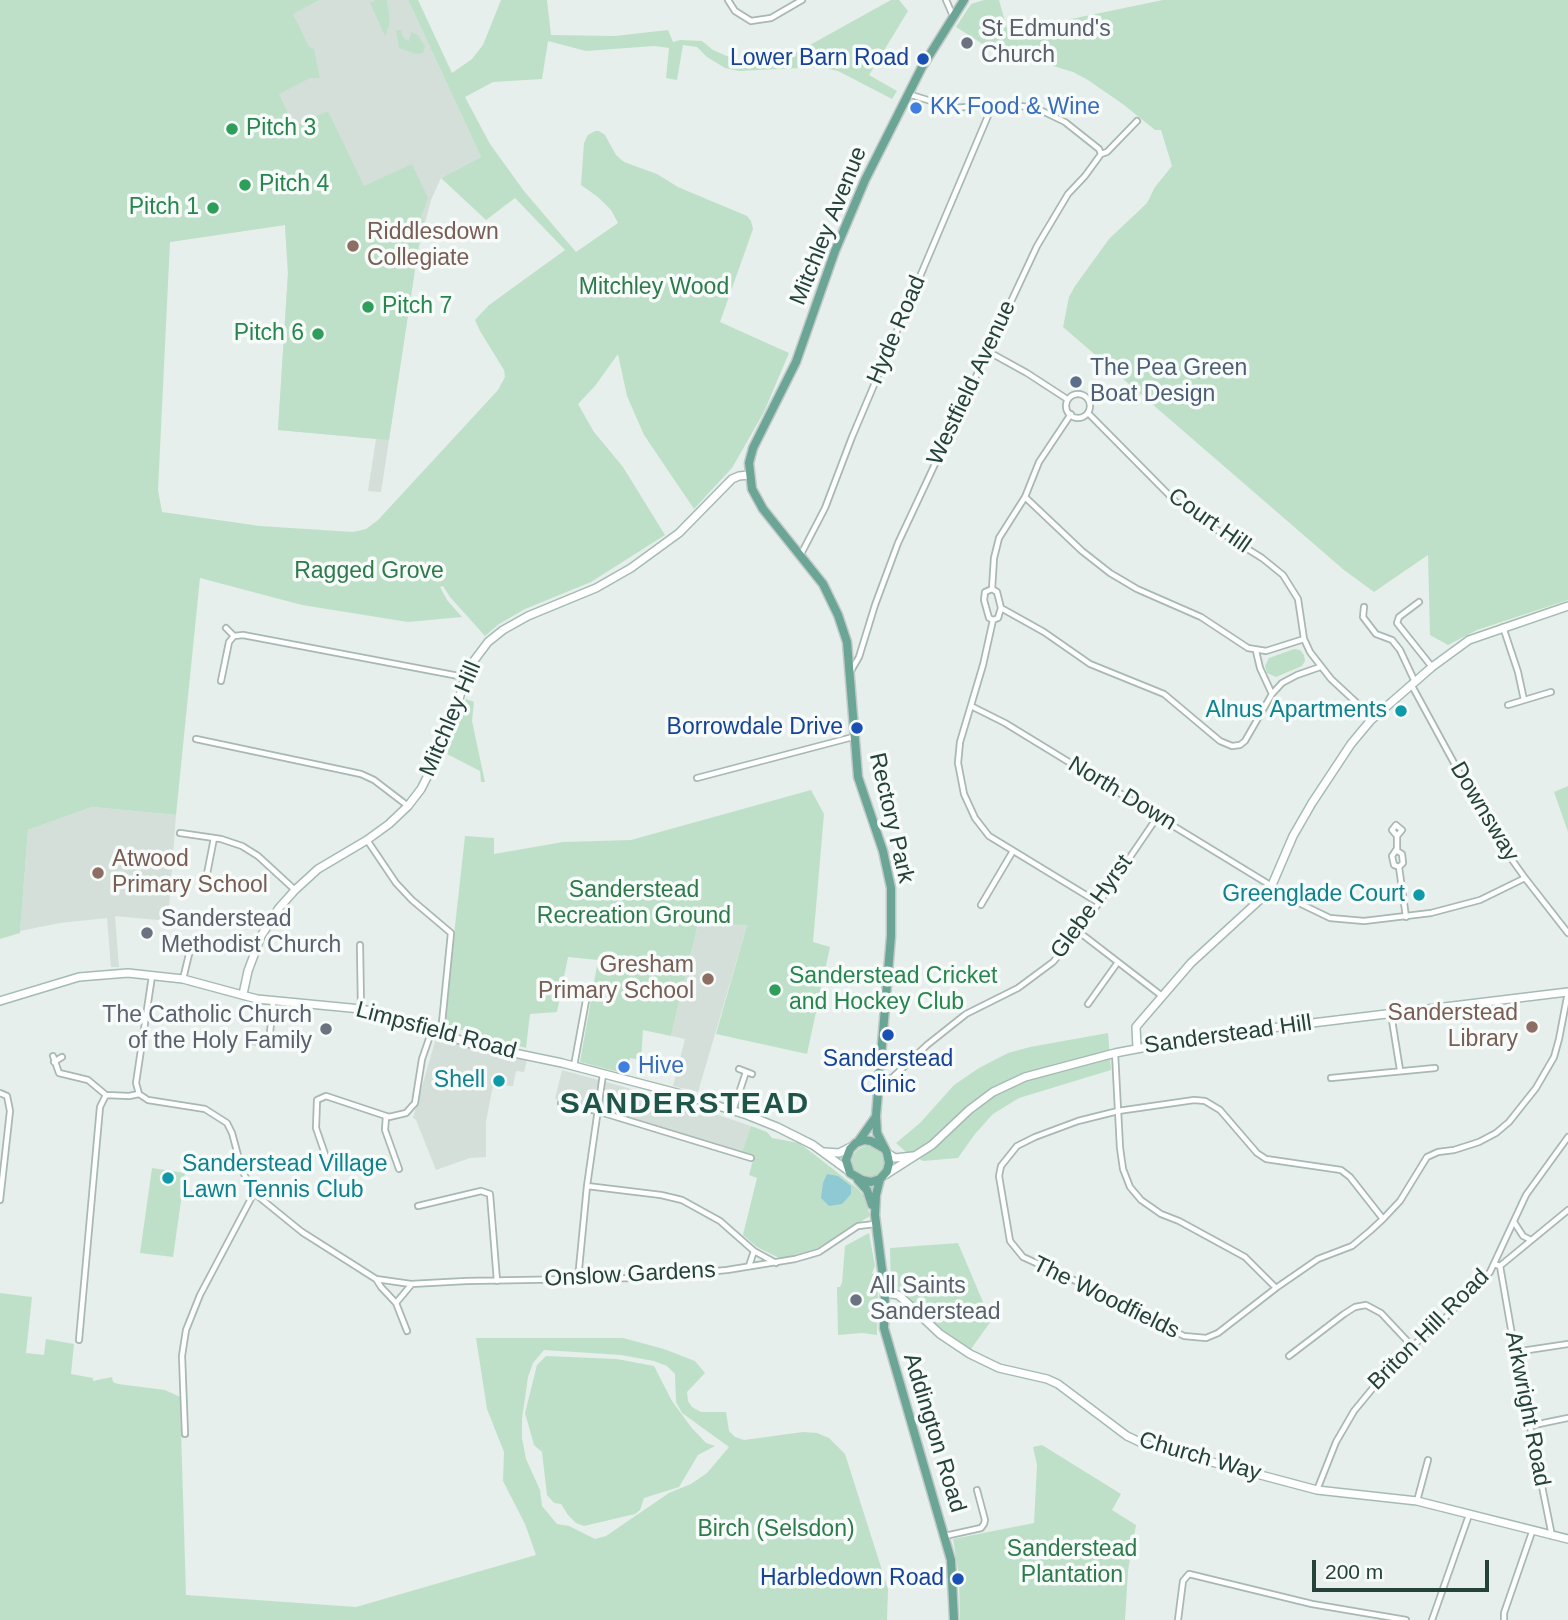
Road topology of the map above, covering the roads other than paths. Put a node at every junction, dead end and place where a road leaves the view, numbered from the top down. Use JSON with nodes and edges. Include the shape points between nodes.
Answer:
{"nodes":[{"id":1,"x":728,"y":0,"type":"edge"},
{"id":2,"x":802,"y":0,"type":"edge"},
{"id":3,"x":946,"y":0,"type":"edge"},
{"id":4,"x":964,"y":0,"type":"edge"},
{"id":5,"x":953,"y":17,"type":"junction"},
{"id":6,"x":908,"y":93,"type":"junction"},
{"id":7,"x":993,"y":104,"type":"junction"},
{"id":8,"x":1137,"y":121,"type":"dead end"},
{"id":9,"x":1101,"y":154,"type":"junction"},
{"id":10,"x":989,"y":352,"type":"junction"},
{"id":11,"x":1068,"y":399,"type":"junction"},
{"id":12,"x":1072,"y":414,"type":"junction"},
{"id":13,"x":1089,"y":414,"type":"junction"},
{"id":14,"x":749,"y":475,"type":"junction"},
{"id":15,"x":1025,"y":497,"type":"junction"},
{"id":16,"x":800,"y":555,"type":"junction"},
{"id":17,"x":992,"y":589,"type":"junction"},
{"id":18,"x":1419,"y":602,"type":"dead end"},
{"id":19,"x":1568,"y":606,"type":"edge"},
{"id":20,"x":1364,"y":607,"type":"dead end"},
{"id":21,"x":1001,"y":608,"type":"junction"},
{"id":22,"x":993,"y":620,"type":"junction"},
{"id":23,"x":1503,"y":627,"type":"junction"},
{"id":24,"x":226,"y":628,"type":"dead end"},
{"id":25,"x":234,"y":636,"type":"junction"},
{"id":26,"x":1304,"y":639,"type":"junction"},
{"id":27,"x":1256,"y":651,"type":"junction"},
{"id":28,"x":1321,"y":667,"type":"junction"},
{"id":29,"x":1432,"y":667,"type":"junction"},
{"id":30,"x":851,"y":671,"type":"junction"},
{"id":31,"x":464,"y":677,"type":"junction"},
{"id":32,"x":220,"y":681,"type":"dead end"},
{"id":33,"x":1413,"y":683,"type":"junction"},
{"id":34,"x":1551,"y":692,"type":"dead end"},
{"id":35,"x":1272,"y":694,"type":"junction"},
{"id":36,"x":1524,"y":700,"type":"junction"},
{"id":37,"x":1508,"y":705,"type":"dead end"},
{"id":38,"x":971,"y":706,"type":"junction"},
{"id":39,"x":1373,"y":718,"type":"junction"},
{"id":40,"x":853,"y":737,"type":"junction"},
{"id":41,"x":196,"y":739,"type":"dead end"},
{"id":42,"x":697,"y":778,"type":"dead end"},
{"id":43,"x":408,"y":806,"type":"junction"},
{"id":44,"x":1158,"y":816,"type":"junction"},
{"id":45,"x":180,"y":833,"type":"dead end"},
{"id":46,"x":1397,"y":836,"type":"dead end"},
{"id":47,"x":214,"y":838,"type":"junction"},
{"id":48,"x":367,"y":840,"type":"junction"},
{"id":49,"x":1397,"y":850,"type":"junction"},
{"id":50,"x":1013,"y":851,"type":"junction"},
{"id":51,"x":1399,"y":867,"type":"junction"},
{"id":52,"x":1524,"y":878,"type":"junction"},
{"id":53,"x":205,"y":884,"type":"dead end"},
{"id":54,"x":1272,"y":885,"type":"junction"},
{"id":55,"x":295,"y":890,"type":"junction"},
{"id":56,"x":1099,"y":903,"type":"junction"},
{"id":57,"x":981,"y":905,"type":"dead end"},
{"id":58,"x":1406,"y":917,"type":"junction"},
{"id":59,"x":1079,"y":932,"type":"junction"},
{"id":60,"x":1568,"y":933,"type":"edge"},
{"id":61,"x":176,"y":940,"type":"dead end"},
{"id":62,"x":360,"y":946,"type":"dead end"},
{"id":63,"x":1118,"y":962,"type":"junction"},
{"id":64,"x":152,"y":975,"type":"junction"},
{"id":65,"x":183,"y":979,"type":"junction"},
{"id":66,"x":1568,"y":992,"type":"edge"},
{"id":67,"x":243,"y":994,"type":"junction"},
{"id":68,"x":587,"y":995,"type":"dead end"},
{"id":69,"x":1162,"y":996,"type":"junction"},
{"id":70,"x":0,"y":1001,"type":"edge"},
{"id":71,"x":272,"y":1002,"type":"junction"},
{"id":72,"x":1088,"y":1003,"type":"dead end"},
{"id":73,"x":361,"y":1009,"type":"junction"},
{"id":74,"x":1391,"y":1014,"type":"junction"},
{"id":75,"x":432,"y":1030,"type":"junction"},
{"id":76,"x":441,"y":1033,"type":"junction"},
{"id":77,"x":247,"y":1040,"type":"dead end"},
{"id":78,"x":269,"y":1043,"type":"junction"},
{"id":79,"x":281,"y":1045,"type":"dead end"},
{"id":80,"x":1137,"y":1047,"type":"junction"},
{"id":81,"x":1115,"y":1053,"type":"junction"},
{"id":82,"x":62,"y":1057,"type":"dead end"},
{"id":83,"x":574,"y":1066,"type":"junction"},
{"id":84,"x":1435,"y":1068,"type":"dead end"},
{"id":85,"x":739,"y":1069,"type":"dead end"},
{"id":86,"x":1401,"y":1070,"type":"junction"},
{"id":87,"x":603,"y":1074,"type":"junction"},
{"id":88,"x":1332,"y":1078,"type":"dead end"},
{"id":89,"x":879,"y":1079,"type":"junction"},
{"id":90,"x":0,"y":1093,"type":"edge"},
{"id":91,"x":139,"y":1094,"type":"junction"},
{"id":92,"x":106,"y":1095,"type":"junction"},
{"id":93,"x":561,"y":1102,"type":"dead end"},
{"id":94,"x":597,"y":1111,"type":"junction"},
{"id":95,"x":733,"y":1111,"type":"junction"},
{"id":96,"x":1118,"y":1111,"type":"junction"},
{"id":97,"x":386,"y":1116,"type":"junction"},
{"id":98,"x":876,"y":1116,"type":"junction"},
{"id":99,"x":1568,"y":1137,"type":"edge"},
{"id":100,"x":855,"y":1145,"type":"junction"},
{"id":101,"x":821,"y":1150,"type":"junction"},
{"id":102,"x":886,"y":1151,"type":"junction"},
{"id":103,"x":916,"y":1156,"type":"junction"},
{"id":104,"x":326,"y":1157,"type":"dead end"},
{"id":105,"x":751,"y":1158,"type":"dead end"},
{"id":106,"x":399,"y":1169,"type":"dead end"},
{"id":107,"x":852,"y":1174,"type":"junction"},
{"id":108,"x":882,"y":1177,"type":"junction"},
{"id":109,"x":587,"y":1186,"type":"junction"},
{"id":110,"x":254,"y":1193,"type":"junction"},
{"id":111,"x":0,"y":1200,"type":"edge"},
{"id":112,"x":418,"y":1206,"type":"dead end"},
{"id":113,"x":1568,"y":1210,"type":"edge"},
{"id":114,"x":875,"y":1219,"type":"junction"},
{"id":115,"x":1383,"y":1219,"type":"junction"},
{"id":116,"x":1514,"y":1221,"type":"junction"},
{"id":117,"x":1532,"y":1240,"type":"junction"},
{"id":118,"x":754,"y":1251,"type":"junction"},
{"id":119,"x":776,"y":1263,"type":"junction"},
{"id":120,"x":1494,"y":1264,"type":"junction"},
{"id":121,"x":1500,"y":1266,"type":"junction"},
{"id":122,"x":748,"y":1267,"type":"junction"},
{"id":123,"x":376,"y":1279,"type":"junction"},
{"id":124,"x":579,"y":1279,"type":"junction"},
{"id":125,"x":497,"y":1281,"type":"junction"},
{"id":126,"x":411,"y":1284,"type":"junction"},
{"id":127,"x":1276,"y":1287,"type":"junction"},
{"id":128,"x":885,"y":1293,"type":"junction"},
{"id":129,"x":397,"y":1303,"type":"junction"},
{"id":130,"x":407,"y":1331,"type":"dead end"},
{"id":131,"x":79,"y":1340,"type":"dead end"},
{"id":132,"x":1568,"y":1344,"type":"edge"},
{"id":133,"x":1412,"y":1346,"type":"junction"},
{"id":134,"x":1515,"y":1352,"type":"junction"},
{"id":135,"x":1289,"y":1356,"type":"dead end"},
{"id":136,"x":1568,"y":1418,"type":"edge"},
{"id":137,"x":1530,"y":1426,"type":"junction"},
{"id":138,"x":185,"y":1434,"type":"dead end"},
{"id":139,"x":1429,"y":1460,"type":"dead end"},
{"id":140,"x":977,"y":1490,"type":"dead end"},
{"id":141,"x":1317,"y":1490,"type":"junction"},
{"id":142,"x":1417,"y":1502,"type":"junction"},
{"id":143,"x":1469,"y":1516,"type":"junction"},
{"id":144,"x":1532,"y":1532,"type":"junction"},
{"id":145,"x":945,"y":1536,"type":"junction"},
{"id":146,"x":1553,"y":1537,"type":"junction"},
{"id":147,"x":1568,"y":1539,"type":"edge"},
{"id":148,"x":954,"y":1620,"type":"edge"},
{"id":149,"x":1178,"y":1620,"type":"edge"},
{"id":150,"x":1406,"y":1620,"type":"edge"},
{"id":151,"x":1432,"y":1620,"type":"edge"},
{"id":152,"x":1504,"y":1620,"type":"edge"}],
"edges":[{"from":1,"to":2,"type":"street","via":[[751,21],[771,18]]},
{"from":3,"to":5,"type":"street"},
{"from":4,"to":5,"type":"main road","name":"Mitchley Avenue"},
{"from":5,"to":6,"type":"main road","name":"Mitchley Avenue"},
{"from":6,"to":7,"type":"street","via":[[954,108]]},
{"from":6,"to":14,"type":"main road","name":"Mitchley Avenue","via":[[835,251],[796,362],[753,448]]},
{"from":7,"to":9,"type":"street","via":[[1020,105],[1053,115]]},
{"from":7,"to":16,"type":"street","name":"Hyde Road","via":[[825,508]]},
{"from":8,"to":9,"type":"street","name":"Westfield Avenue"},
{"from":9,"to":10,"type":"street","name":"Westfield Avenue","via":[[1052,217]]},
{"from":10,"to":11,"type":"street","name":"Court Hill"},
{"from":10,"to":30,"type":"street","name":"Westfield Avenue","via":[[898,543]]},
{"from":11,"to":12,"type":"street"},
{"from":11,"to":13,"type":"street","name":"Court Hill","via":[[1074,394],[1084,397]]},
{"from":12,"to":13,"type":"street"},
{"from":12,"to":15,"type":"street","via":[[1039,463]]},
{"from":13,"to":26,"type":"street","name":"Court Hill","via":[[1176,502],[1281,573],[1298,599]]},
{"from":14,"to":16,"type":"main road","name":"Rectory Park","via":[[763,509]]},
{"from":14,"to":31,"type":"street","name":"Mitchley Hill","via":[[732,479],[679,533],[631,568],[503,630],[480,652]]},
{"from":15,"to":17,"type":"street","via":[[997,544]]},
{"from":15,"to":27,"type":"street","via":[[1110,573],[1197,615]]},
{"from":16,"to":30,"type":"main road","name":"Rectory Park","via":[[823,584],[838,615]]},
{"from":17,"to":21,"type":"street","via":[[998,592]]},
{"from":17,"to":22,"type":"street","via":[[985,592],[984,599]]},
{"from":18,"to":29,"type":"street","via":[[1397,622]]},
{"from":19,"to":23,"type":"street"},
{"from":20,"to":33,"type":"street","name":"Downsway","via":[[1363,617],[1376,634],[1392,640],[1400,650]]},
{"from":21,"to":22,"type":"street"},
{"from":21,"to":35,"type":"street","via":[[1095,666],[1167,696],[1228,745],[1245,741]]},
{"from":22,"to":38,"type":"street"},
{"from":23,"to":29,"type":"street","via":[[1469,640]]},
{"from":23,"to":36,"type":"street"},
{"from":24,"to":25,"type":"street"},
{"from":25,"to":31,"type":"street"},
{"from":25,"to":32,"type":"street"},
{"from":26,"to":27,"type":"street"},
{"from":26,"to":28,"type":"street","name":"Court Hill"},
{"from":27,"to":35,"type":"street"},
{"from":28,"to":35,"type":"street","via":[[1287,680]]},
{"from":28,"to":39,"type":"street","name":"Court Hill"},
{"from":29,"to":33,"type":"street"},
{"from":30,"to":40,"type":"main road","name":"Rectory Park"},
{"from":31,"to":43,"type":"street","name":"Mitchley Hill","via":[[442,751]]},
{"from":33,"to":39,"type":"street"},
{"from":33,"to":52,"type":"street","name":"Downsway","via":[[1485,820]]},
{"from":34,"to":36,"type":"street"},
{"from":36,"to":37,"type":"street"},
{"from":38,"to":44,"type":"street","name":"North Down"},
{"from":38,"to":50,"type":"street","via":[[958,752],[964,794],[984,831]]},
{"from":39,"to":54,"type":"street","via":[[1312,803]]},
{"from":40,"to":42,"type":"street"},
{"from":40,"to":89,"type":"main road","name":"Rectory Park","via":[[858,777],[891,888]]},
{"from":41,"to":43,"type":"street","via":[[361,774]]},
{"from":43,"to":48,"type":"street","name":"Mitchley Hill"},
{"from":44,"to":54,"type":"street","name":"North Down"},
{"from":44,"to":56,"type":"street","name":"Glebe Hyrst"},
{"from":45,"to":47,"type":"street"},
{"from":46,"to":49,"type":"street"},
{"from":47,"to":53,"type":"street"},
{"from":47,"to":55,"type":"street","via":[[253,852]]},
{"from":48,"to":55,"type":"street","name":"Mitchley Hill","via":[[318,869]]},
{"from":48,"to":76,"type":"street","via":[[412,900],[450,931]]},
{"from":49,"to":51,"type":"street","via":[[1403,862]]},
{"from":49,"to":51,"type":"street","via":[[1392,855]]},
{"from":50,"to":56,"type":"street"},
{"from":50,"to":57,"type":"street"},
{"from":51,"to":58,"type":"street"},
{"from":52,"to":58,"type":"street","name":"North Down","via":[[1475,902]]},
{"from":52,"to":60,"type":"street","name":"Downsway"},
{"from":54,"to":58,"type":"street","name":"North Down","via":[[1330,918],[1355,922]]},
{"from":54,"to":69,"type":"street"},
{"from":55,"to":67,"type":"street","name":"Mitchley Hill","via":[[261,936]]},
{"from":56,"to":59,"type":"street","name":"Glebe Hyrst"},
{"from":59,"to":63,"type":"street"},
{"from":59,"to":89,"type":"street","name":"Glebe Hyrst","via":[[1040,974],[967,1013],[892,1078]]},
{"from":61,"to":65,"type":"street","via":[[191,946]]},
{"from":62,"to":73,"type":"street"},
{"from":63,"to":69,"type":"street"},
{"from":63,"to":72,"type":"street"},
{"from":64,"to":65,"type":"street","name":"Limpsfield Road"},
{"from":64,"to":70,"type":"street","name":"Limpsfield Road","via":[[79,977]]},
{"from":64,"to":91,"type":"street","via":[[136,1083]]},
{"from":65,"to":67,"type":"street","name":"Limpsfield Road"},
{"from":66,"to":74,"type":"street","name":"Sanderstead Hill"},
{"from":66,"to":115,"type":"street","via":[[1554,1057],[1524,1106],[1496,1133],[1479,1142],[1427,1157]]},
{"from":67,"to":71,"type":"street","name":"Limpsfield Road"},
{"from":68,"to":83,"type":"street"},
{"from":69,"to":80,"type":"street","via":[[1136,1027]]},
{"from":71,"to":73,"type":"street","name":"Limpsfield Road"},
{"from":71,"to":78,"type":"street"},
{"from":73,"to":75,"type":"street","name":"Limpsfield Road"},
{"from":74,"to":80,"type":"street","name":"Sanderstead Hill"},
{"from":74,"to":86,"type":"street"},
{"from":75,"to":76,"type":"street","name":"Limpsfield Road"},
{"from":75,"to":97,"type":"street","via":[[415,1103],[402,1115]]},
{"from":76,"to":83,"type":"street","name":"Limpsfield Road"},
{"from":77,"to":78,"type":"street"},
{"from":78,"to":79,"type":"street"},
{"from":80,"to":81,"type":"street","name":"Sanderstead Hill"},
{"from":81,"to":96,"type":"street"},
{"from":81,"to":103,"type":"street","name":"Sanderstead Hill","via":[[1025,1077],[993,1092]]},
{"from":82,"to":92,"type":"street","via":[[53,1059],[59,1073],[88,1080]]},
{"from":83,"to":87,"type":"street","name":"Limpsfield Road"},
{"from":84,"to":86,"type":"street"},
{"from":85,"to":95,"type":"street","via":[[749,1073]]},
{"from":86,"to":88,"type":"street"},
{"from":87,"to":94,"type":"street"},
{"from":87,"to":95,"type":"street","name":"Limpsfield Road"},
{"from":89,"to":98,"type":"main road","name":"Rectory Park"},
{"from":90,"to":111,"type":"street","via":[[10,1103]]},
{"from":91,"to":92,"type":"street"},
{"from":91,"to":110,"type":"street","via":[[148,1100],[205,1109],[227,1123]]},
{"from":92,"to":131,"type":"street","via":[[100,1107]]},
{"from":93,"to":94,"type":"street"},
{"from":94,"to":105,"type":"street"},
{"from":94,"to":109,"type":"street"},
{"from":95,"to":101,"type":"street","name":"Limpsfield Road"},
{"from":96,"to":115,"type":"street","via":[[1205,1101],[1220,1110],[1266,1159],[1341,1170]]},
{"from":96,"to":127,"type":"street","via":[[1123,1169],[1141,1200],[1245,1257]]},
{"from":96,"to":127,"type":"street","name":"The Woodfields","via":[[1035,1137],[1007,1157],[999,1176],[1010,1241],[1016,1251],[1194,1338],[1218,1334]]},
{"from":97,"to":104,"type":"street","via":[[321,1097],[315,1104],[316,1128]]},
{"from":97,"to":106,"type":"street","via":[[385,1130]]},
{"from":98,"to":100,"type":"main road"},
{"from":98,"to":102,"type":"main road","name":"Rectory Park","via":[[877,1133]]},
{"from":99,"to":116,"type":"street","name":"Briton Hill Road"},
{"from":100,"to":101,"type":"street","via":[[836,1154]]},
{"from":100,"to":102,"type":"main road","via":[[871,1141]]},
{"from":100,"to":107,"type":"main road","via":[[846,1160]]},
{"from":101,"to":107,"type":"street","name":"Limpsfield Road"},
{"from":102,"to":103,"type":"street","via":[[895,1158]]},
{"from":102,"to":108,"type":"main road","via":[[889,1163]]},
{"from":103,"to":108,"type":"street","name":"Sanderstead Hill"},
{"from":107,"to":108,"type":"main road","via":[[868,1181]]},
{"from":107,"to":114,"type":"main road","via":[[869,1194]]},
{"from":108,"to":114,"type":"main road"},
{"from":109,"to":118,"type":"street","via":[[681,1200],[720,1221]]},
{"from":109,"to":124,"type":"street"},
{"from":110,"to":123,"type":"street","via":[[302,1232]]},
{"from":110,"to":138,"type":"street","via":[[186,1330],[182,1356]]},
{"from":112,"to":125,"type":"street","via":[[481,1191],[490,1194]]},
{"from":113,"to":117,"type":"street"},
{"from":114,"to":119,"type":"street","name":"Onslow Gardens","via":[[819,1252]]},
{"from":114,"to":128,"type":"main road","name":"Addington Road"},
{"from":115,"to":127,"type":"street","via":[[1352,1246],[1318,1259]]},
{"from":116,"to":117,"type":"street","via":[[1523,1236]]},
{"from":116,"to":120,"type":"street","name":"Briton Hill Road"},
{"from":117,"to":121,"type":"street"},
{"from":118,"to":119,"type":"street"},
{"from":118,"to":122,"type":"street"},
{"from":119,"to":122,"type":"street","name":"Onslow Gardens"},
{"from":120,"to":121,"type":"street"},
{"from":120,"to":133,"type":"street","name":"Briton Hill Road","via":[[1483,1280]]},
{"from":121,"to":134,"type":"street","name":"Arkwright Road"},
{"from":122,"to":124,"type":"street","name":"Onslow Gardens"},
{"from":123,"to":126,"type":"street","name":"Onslow Gardens"},
{"from":123,"to":129,"type":"street"},
{"from":124,"to":125,"type":"street","name":"Onslow Gardens"},
{"from":125,"to":126,"type":"street","name":"Onslow Gardens"},
{"from":126,"to":129,"type":"street"},
{"from":128,"to":141,"type":"street","name":"Church Way","via":[[898,1295],[940,1334],[970,1354],[999,1368],[1058,1384],[1144,1444]]},
{"from":128,"to":145,"type":"main road","name":"Addington Road","via":[[884,1328],[891,1357]]},
{"from":129,"to":130,"type":"street"},
{"from":132,"to":134,"type":"street"},
{"from":133,"to":135,"type":"street","via":[[1381,1313],[1366,1305],[1344,1314]]},
{"from":133,"to":141,"type":"street","name":"Briton Hill Road","via":[[1353,1411]]},
{"from":134,"to":137,"type":"street","name":"Arkwright Road"},
{"from":136,"to":137,"type":"street"},
{"from":137,"to":146,"type":"street","name":"Arkwright Road"},
{"from":139,"to":142,"type":"street"},
{"from":140,"to":145,"type":"street","via":[[984,1524]]},
{"from":141,"to":142,"type":"street","name":"Church Way"},
{"from":142,"to":143,"type":"street","name":"Church Way"},
{"from":143,"to":144,"type":"street","name":"Church Way"},
{"from":143,"to":151,"type":"street"},
{"from":144,"to":146,"type":"street","name":"Church Way"},
{"from":144,"to":152,"type":"street"},
{"from":145,"to":148,"type":"main road","name":"Addington Road","via":[[954,1580]]},
{"from":146,"to":147,"type":"street"},
{"from":149,"to":150,"type":"street","via":[[1183,1581],[1189,1574],[1312,1604]]}]}
